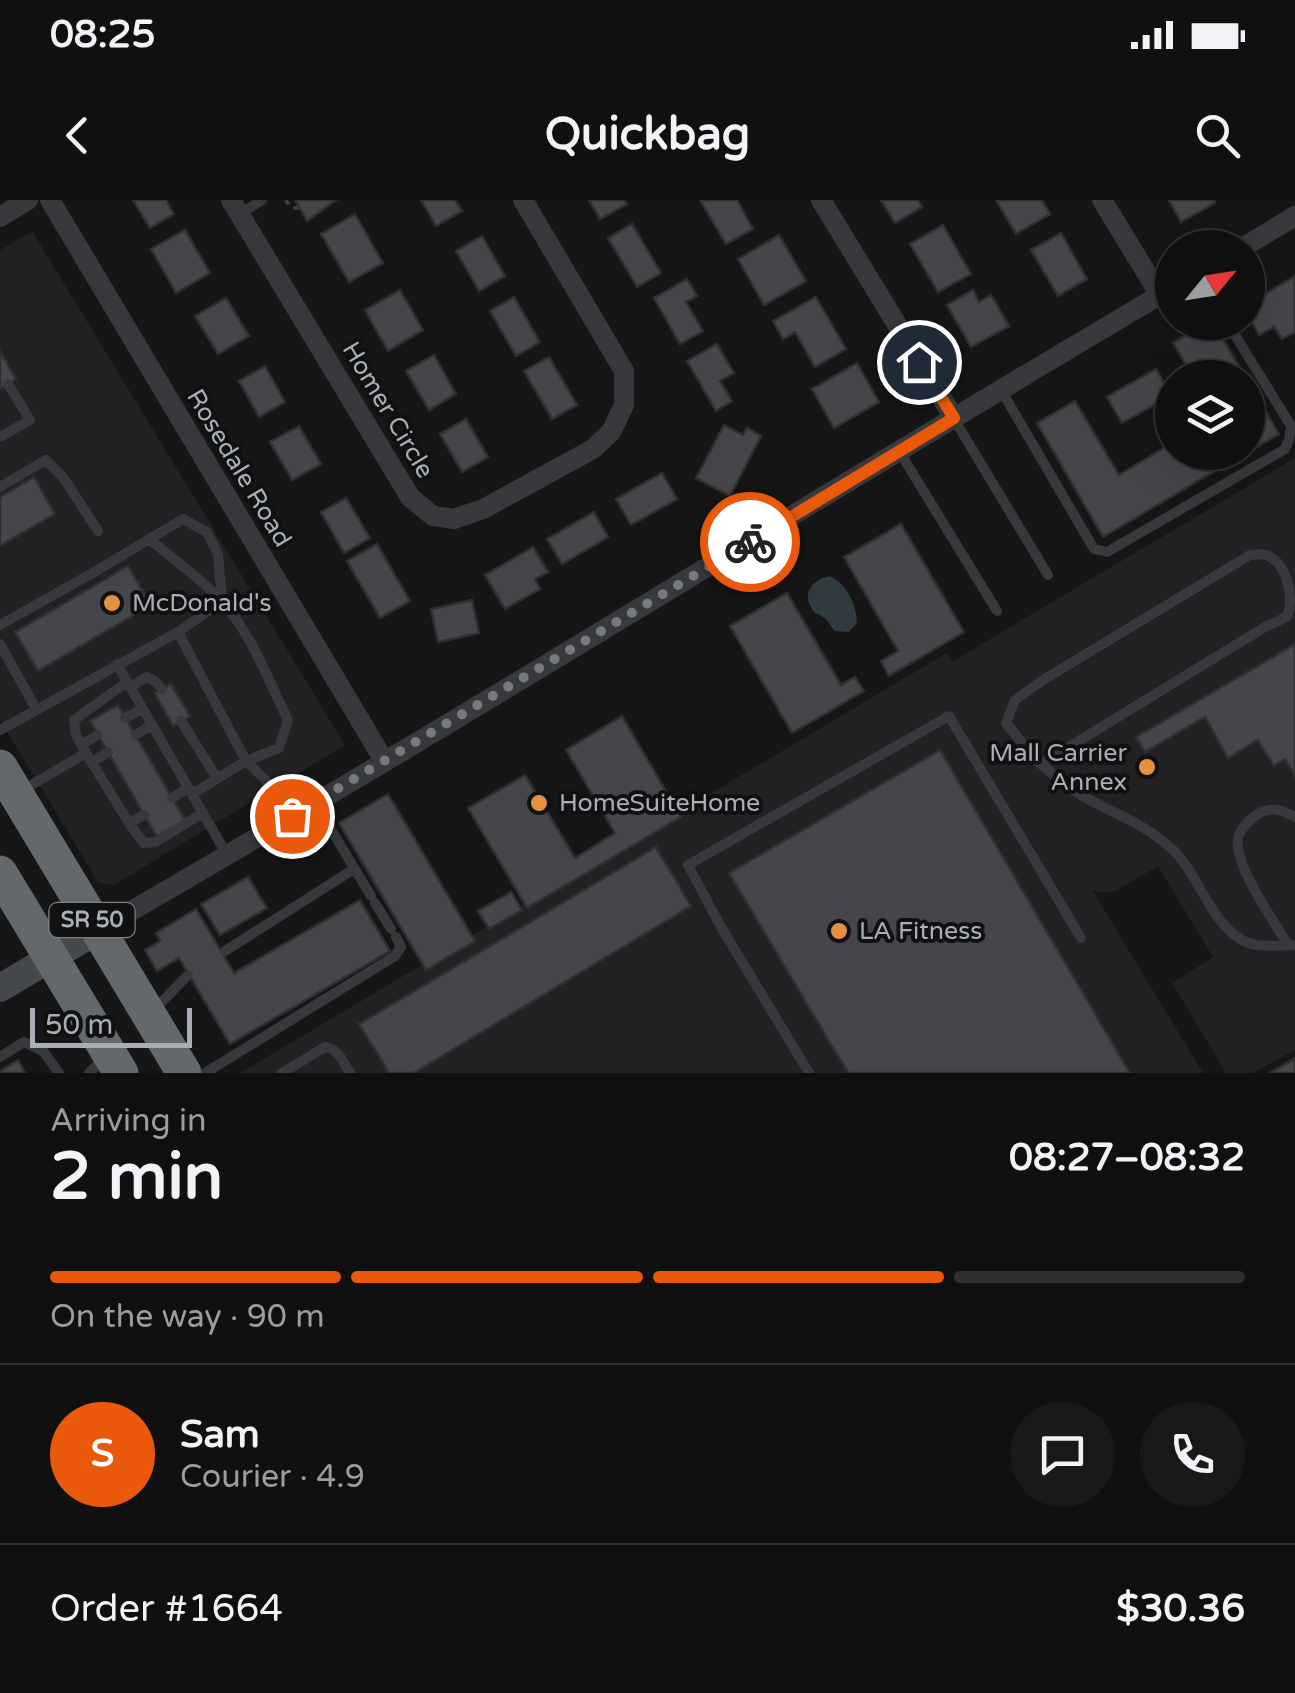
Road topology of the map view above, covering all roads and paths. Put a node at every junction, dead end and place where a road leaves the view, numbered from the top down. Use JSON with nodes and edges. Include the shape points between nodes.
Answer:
{"nodes":[{"id":1,"x":28,"y":200,"type":"edge"},
{"id":2,"x":50,"y":200,"type":"edge"},
{"id":3,"x":262,"y":200,"type":"edge"},
{"id":4,"x":286,"y":200,"type":"edge"},
{"id":5,"x":523,"y":200,"type":"edge"},
{"id":6,"x":821,"y":200,"type":"edge"},
{"id":7,"x":1102,"y":200,"type":"edge"},
{"id":8,"x":235,"y":207,"type":"edge"},
{"id":9,"x":299,"y":207,"type":"dead end"},
{"id":10,"x":1295,"y":216,"type":"edge"},
{"id":11,"x":0,"y":217,"type":"edge"},
{"id":12,"x":1265,"y":234,"type":"edge"},
{"id":13,"x":1155,"y":276,"type":"edge"},
{"id":14,"x":1155,"y":299,"type":"edge"},
{"id":15,"x":1238,"y":340,"type":"edge"},
{"id":16,"x":8,"y":384,"type":"dead end"},
{"id":17,"x":1002,"y":390,"type":"junction"},
{"id":18,"x":954,"y":418,"type":"junction"},
{"id":19,"x":0,"y":437,"type":"edge"},
{"id":20,"x":899,"y":451,"type":"junction"},
{"id":21,"x":0,"y":487,"type":"edge"},
{"id":22,"x":98,"y":530,"type":"dead end"},
{"id":23,"x":149,"y":540,"type":"junction"},
{"id":24,"x":1048,"y":576,"type":"dead end"},
{"id":25,"x":222,"y":602,"type":"junction"},
{"id":26,"x":997,"y":611,"type":"dead end"},
{"id":27,"x":0,"y":625,"type":"edge"},
{"id":28,"x":178,"y":632,"type":"junction"},
{"id":29,"x":0,"y":644,"type":"edge"},
{"id":30,"x":117,"y":664,"type":"junction"},
{"id":31,"x":128,"y":684,"type":"junction"},
{"id":32,"x":162,"y":689,"type":"dead end"},
{"id":33,"x":36,"y":709,"type":"junction"},
{"id":34,"x":142,"y":709,"type":"junction"},
{"id":35,"x":126,"y":718,"type":"dead end"},
{"id":36,"x":181,"y":722,"type":"dead end"},
{"id":37,"x":152,"y":725,"type":"junction"},
{"id":38,"x":0,"y":730,"type":"edge"},
{"id":39,"x":98,"y":735,"type":"dead end"},
{"id":40,"x":135,"y":735,"type":"dead end"},
{"id":41,"x":108,"y":752,"type":"dead end"},
{"id":42,"x":87,"y":753,"type":"junction"},
{"id":43,"x":246,"y":761,"type":"junction"},
{"id":44,"x":384,"y":762,"type":"junction"},
{"id":45,"x":1041,"y":764,"type":"junction"},
{"id":46,"x":217,"y":778,"type":"junction"},
{"id":47,"x":8,"y":780,"type":"edge"},
{"id":48,"x":190,"y":791,"type":"junction"},
{"id":49,"x":172,"y":798,"type":"dead end"},
{"id":50,"x":315,"y":803,"type":"junction"},
{"id":51,"x":203,"y":813,"type":"junction"},
{"id":52,"x":144,"y":815,"type":"dead end"},
{"id":53,"x":292,"y":816,"type":"junction"},
{"id":54,"x":1295,"y":817,"type":"edge"},
{"id":55,"x":129,"y":823,"type":"junction"},
{"id":56,"x":227,"y":855,"type":"junction"},
{"id":57,"x":354,"y":869,"type":"junction"},
{"id":58,"x":0,"y":873,"type":"edge"},
{"id":59,"x":98,"y":930,"type":"junction"},
{"id":60,"x":1081,"y":938,"type":"dead end"},
{"id":61,"x":1291,"y":945,"type":"edge"},
{"id":62,"x":226,"y":950,"type":"dead end"},
{"id":63,"x":52,"y":958,"type":"junction"},
{"id":64,"x":188,"y":975,"type":"dead end"},
{"id":65,"x":0,"y":988,"type":"edge"},
{"id":66,"x":149,"y":1015,"type":"junction"},
{"id":67,"x":0,"y":1057,"type":"edge"},
{"id":68,"x":106,"y":1066,"type":"edge"},
{"id":69,"x":59,"y":1073,"type":"edge"},
{"id":70,"x":184,"y":1073,"type":"edge"},
{"id":71,"x":205,"y":1073,"type":"edge"},
{"id":72,"x":282,"y":1073,"type":"edge"},
{"id":73,"x":350,"y":1073,"type":"edge"},
{"id":74,"x":809,"y":1073,"type":"edge"}],
"edges":[{"from":1,"to":11,"type":"street"},
{"from":2,"to":44,"type":"street","name":"Rosedale Road"},
{"from":3,"to":8,"type":"lane"},
{"from":4,"to":9,"type":"path"},
{"from":5,"to":8,"type":"street","name":"Homer Circle","via":[[624,371],[624,405],[593,449],[454,520],[433,516],[410,497]]},
{"from":6,"to":18,"type":"street"},
{"from":7,"to":13,"type":"street"},
{"from":10,"to":12,"type":"street"},
{"from":14,"to":17,"type":"street"},
{"from":15,"to":17,"type":"lane","via":[[1291,426],[1290,440],[1107,552],[1094,549]]},
{"from":16,"to":19,"type":"lane","via":[[30,420]]},
{"from":17,"to":18,"type":"street"},
{"from":18,"to":20,"type":"street"},
{"from":18,"to":24,"type":"lane"},
{"from":20,"to":26,"type":"lane"},
{"from":20,"to":44,"type":"street"},
{"from":21,"to":22,"type":"lane","via":[[46,460]]},
{"from":23,"to":25,"type":"lane"},
{"from":23,"to":25,"type":"lane","via":[[183,518],[207,532],[218,554]]},
{"from":23,"to":27,"type":"lane"},
{"from":25,"to":28,"type":"lane"},
{"from":25,"to":43,"type":"lane","via":[[288,720],[280,748]]},
{"from":28,"to":30,"type":"lane"},
{"from":28,"to":43,"type":"lane"},
{"from":29,"to":33,"type":"lane"},
{"from":30,"to":31,"type":"lane"},
{"from":30,"to":33,"type":"lane"},
{"from":31,"to":32,"type":"lane","via":[[147,678]]},
{"from":31,"to":34,"type":"lane"},
{"from":31,"to":42,"type":"lane","via":[[74,720]]},
{"from":33,"to":38,"type":"lane"},
{"from":34,"to":35,"type":"lane"},
{"from":34,"to":37,"type":"lane"},
{"from":36,"to":46,"type":"lane"},
{"from":37,"to":40,"type":"lane"},
{"from":37,"to":48,"type":"lane"},
{"from":39,"to":42,"type":"lane"},
{"from":41,"to":42,"type":"lane"},
{"from":42,"to":47,"type":"lane"},
{"from":42,"to":55,"type":"lane"},
{"from":43,"to":46,"type":"lane"},
{"from":43,"to":53,"type":"lane"},
{"from":44,"to":50,"type":"street"},
{"from":45,"to":45,"type":"lane","via":[[1286,616],[1294,600],[1280,564],[1250,555],[1015,700],[1006,724]]},
{"from":45,"to":61,"type":"lane","via":[[1071,789],[1144,826],[1176,854],[1223,926],[1245,942]]},
{"from":46,"to":48,"type":"lane"},
{"from":47,"to":59,"type":"highway","number":"SR 50"},
{"from":48,"to":49,"type":"lane"},
{"from":48,"to":51,"type":"lane"},
{"from":50,"to":53,"type":"street"},
{"from":50,"to":57,"type":"lane"},
{"from":51,"to":55,"type":"lane","via":[[150,843]]},
{"from":51,"to":56,"type":"lane"},
{"from":52,"to":55,"type":"lane"},
{"from":53,"to":56,"type":"street"},
{"from":54,"to":61,"type":"lane","via":[[1264,811],[1238,836],[1244,868]]},
{"from":56,"to":59,"type":"street"},
{"from":57,"to":62,"type":"lane"},
{"from":57,"to":71,"type":"lane","via":[[401,946],[395,956]]},
{"from":58,"to":63,"type":"highway","number":"SR 50"},
{"from":59,"to":63,"type":"street"},
{"from":59,"to":66,"type":"highway","number":"SR 50"},
{"from":60,"to":74,"type":"lane","via":[[949,716],[688,865]]},
{"from":63,"to":65,"type":"street"},
{"from":63,"to":68,"type":"highway","number":"SR 50"},
{"from":64,"to":66,"type":"lane"},
{"from":66,"to":70,"type":"highway","number":"SR 50"},
{"from":67,"to":69,"type":"lane","via":[[24,1042],[43,1051]]},
{"from":72,"to":73,"type":"lane","via":[[330,1047]]}]}
